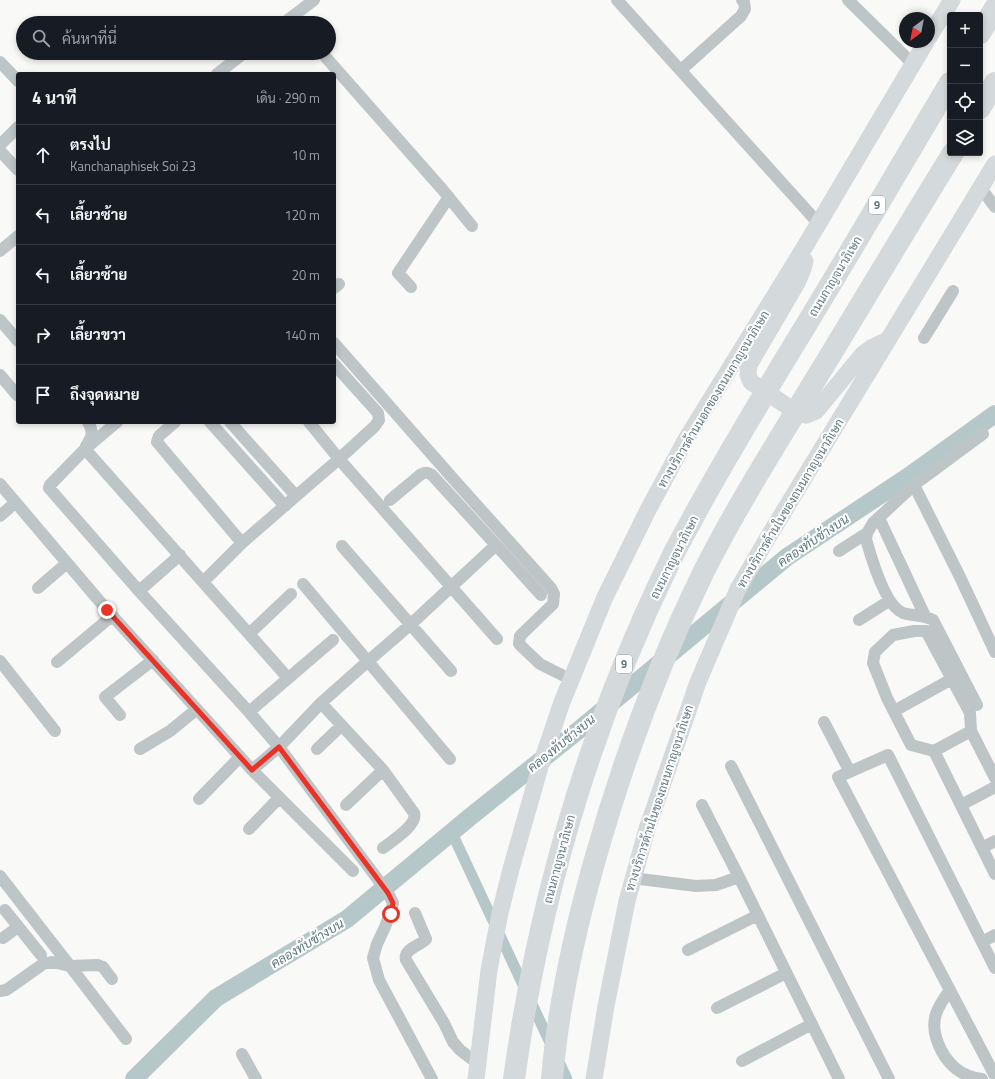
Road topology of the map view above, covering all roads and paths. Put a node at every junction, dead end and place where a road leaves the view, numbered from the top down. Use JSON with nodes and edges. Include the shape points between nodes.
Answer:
{"nodes":[{"id":1,"x":314,"y":0,"type":"edge"},
{"id":2,"x":617,"y":0,"type":"edge"},
{"id":3,"x":742,"y":0,"type":"edge"},
{"id":4,"x":848,"y":0,"type":"edge"},
{"id":5,"x":952,"y":0,"type":"edge"},
{"id":6,"x":995,"y":8,"type":"edge"},
{"id":7,"x":296,"y":16,"type":"edge"},
{"id":8,"x":935,"y":28,"type":"edge"},
{"id":9,"x":983,"y":28,"type":"edge"},
{"id":10,"x":922,"y":48,"type":"edge"},
{"id":11,"x":235,"y":60,"type":"edge"},
{"id":12,"x":328,"y":60,"type":"edge"},
{"id":13,"x":0,"y":62,"type":"edge"},
{"id":14,"x":913,"y":64,"type":"junction"},
{"id":15,"x":681,"y":70,"type":"junction"},
{"id":16,"x":220,"y":72,"type":"edge"},
{"id":17,"x":16,"y":79,"type":"edge"},
{"id":18,"x":995,"y":83,"type":"edge"},
{"id":19,"x":949,"y":84,"type":"edge"},
{"id":20,"x":983,"y":103,"type":"edge"},
{"id":21,"x":16,"y":129,"type":"edge"},
{"id":22,"x":0,"y":145,"type":"edge"},
{"id":23,"x":0,"y":151,"type":"edge"},
{"id":24,"x":951,"y":156,"type":"edge"},
{"id":25,"x":995,"y":164,"type":"edge"},
{"id":26,"x":16,"y":168,"type":"edge"},
{"id":27,"x":981,"y":188,"type":"junction"},
{"id":28,"x":449,"y":197,"type":"junction"},
{"id":29,"x":995,"y":208,"type":"edge"},
{"id":30,"x":819,"y":224,"type":"junction"},
{"id":31,"x":472,"y":226,"type":"dead end"},
{"id":32,"x":16,"y":238,"type":"edge"},
{"id":33,"x":804,"y":248,"type":"junction"},
{"id":34,"x":0,"y":250,"type":"edge"},
{"id":35,"x":411,"y":288,"type":"dead end"},
{"id":36,"x":953,"y":291,"type":"dead end"},
{"id":37,"x":0,"y":320,"type":"edge"},
{"id":38,"x":924,"y":338,"type":"dead end"},
{"id":39,"x":16,"y":339,"type":"edge"},
{"id":40,"x":888,"y":340,"type":"junction"},
{"id":41,"x":336,"y":345,"type":"edge"},
{"id":42,"x":336,"y":366,"type":"edge"},
{"id":43,"x":0,"y":375,"type":"edge"},
{"id":44,"x":16,"y":394,"type":"edge"},
{"id":45,"x":89,"y":424,"type":"edge"},
{"id":46,"x":115,"y":424,"type":"edge"},
{"id":47,"x":173,"y":424,"type":"edge"},
{"id":48,"x":212,"y":424,"type":"edge"},
{"id":49,"x":232,"y":424,"type":"edge"},
{"id":50,"x":311,"y":424,"type":"edge"},
{"id":51,"x":983,"y":434,"type":"dead end"},
{"id":52,"x":85,"y":449,"type":"junction"},
{"id":53,"x":339,"y":459,"type":"junction"},
{"id":54,"x":0,"y":484,"type":"edge"},
{"id":55,"x":914,"y":485,"type":"junction"},
{"id":56,"x":296,"y":496,"type":"junction"},
{"id":57,"x":390,"y":500,"type":"dead end"},
{"id":58,"x":15,"y":503,"type":"junction"},
{"id":59,"x":285,"y":506,"type":"junction"},
{"id":60,"x":0,"y":516,"type":"edge"},
{"id":61,"x":879,"y":518,"type":"junction"},
{"id":62,"x":867,"y":534,"type":"junction"},
{"id":63,"x":242,"y":543,"type":"junction"},
{"id":64,"x":342,"y":546,"type":"dead end"},
{"id":65,"x":496,"y":546,"type":"junction"},
{"id":66,"x":839,"y":551,"type":"dead end"},
{"id":67,"x":180,"y":555,"type":"junction"},
{"id":68,"x":67,"y":563,"type":"junction"},
{"id":69,"x":204,"y":582,"type":"junction"},
{"id":70,"x":303,"y":584,"type":"dead end"},
{"id":71,"x":451,"y":587,"type":"junction"},
{"id":72,"x":38,"y":588,"type":"dead end"},
{"id":73,"x":139,"y":591,"type":"junction"},
{"id":74,"x":292,"y":594,"type":"dead end"},
{"id":75,"x":541,"y":595,"type":"dead end"},
{"id":76,"x":890,"y":601,"type":"junction"},
{"id":77,"x":112,"y":616,"type":"junction"},
{"id":78,"x":925,"y":616,"type":"junction"},
{"id":79,"x":859,"y":620,"type":"dead end"},
{"id":80,"x":410,"y":625,"type":"junction"},
{"id":81,"x":250,"y":634,"type":"junction"},
{"id":82,"x":497,"y":639,"type":"dead end"},
{"id":83,"x":333,"y":640,"type":"dead end"},
{"id":84,"x":994,"y":649,"type":"edge"},
{"id":85,"x":152,"y":660,"type":"junction"},
{"id":86,"x":0,"y":661,"type":"edge"},
{"id":87,"x":57,"y":662,"type":"dead end"},
{"id":88,"x":367,"y":662,"type":"junction"},
{"id":89,"x":451,"y":671,"type":"dead end"},
{"id":90,"x":562,"y":675,"type":"dead end"},
{"id":91,"x":288,"y":678,"type":"junction"},
{"id":92,"x":952,"y":679,"type":"junction"},
{"id":93,"x":321,"y":703,"type":"junction"},
{"id":94,"x":977,"y":705,"type":"dead end"},
{"id":95,"x":197,"y":709,"type":"junction"},
{"id":96,"x":894,"y":711,"type":"junction"},
{"id":97,"x":249,"y":712,"type":"junction"},
{"id":98,"x":120,"y":715,"type":"dead end"},
{"id":99,"x":824,"y":722,"type":"dead end"},
{"id":100,"x":342,"y":726,"type":"junction"},
{"id":101,"x":55,"y":731,"type":"dead end"},
{"id":102,"x":971,"y":731,"type":"junction"},
{"id":103,"x":279,"y":747,"type":"junction"},
{"id":104,"x":140,"y":749,"type":"dead end"},
{"id":105,"x":317,"y":749,"type":"dead end"},
{"id":106,"x":934,"y":751,"type":"junction"},
{"id":107,"x":240,"y":757,"type":"junction"},
{"id":108,"x":450,"y":759,"type":"dead end"},
{"id":109,"x":731,"y":766,"type":"dead end"},
{"id":110,"x":252,"y":770,"type":"junction"},
{"id":111,"x":383,"y":770,"type":"junction"},
{"id":112,"x":850,"y":772,"type":"junction"},
{"id":113,"x":995,"y":778,"type":"edge"},
{"id":114,"x":995,"y":787,"type":"edge"},
{"id":115,"x":199,"y":798,"type":"dead end"},
{"id":116,"x":279,"y":798,"type":"junction"},
{"id":117,"x":346,"y":805,"type":"dead end"},
{"id":118,"x":702,"y":805,"type":"dead end"},
{"id":119,"x":961,"y":805,"type":"junction"},
{"id":120,"x":249,"y":829,"type":"dead end"},
{"id":121,"x":995,"y":841,"type":"edge"},
{"id":122,"x":383,"y":848,"type":"dead end"},
{"id":123,"x":982,"y":848,"type":"junction"},
{"id":124,"x":353,"y":871,"type":"dead end"},
{"id":125,"x":995,"y":874,"type":"edge"},
{"id":126,"x":0,"y":876,"type":"edge"},
{"id":127,"x":739,"y":877,"type":"junction"},
{"id":128,"x":632,"y":878,"type":"junction"},
{"id":129,"x":18,"y":899,"type":"junction"},
{"id":130,"x":3,"y":907,"type":"edge"},
{"id":131,"x":415,"y":913,"type":"dead end"},
{"id":132,"x":758,"y":915,"type":"junction"},
{"id":133,"x":18,"y":927,"type":"junction"},
{"id":134,"x":995,"y":935,"type":"edge"},
{"id":135,"x":3,"y":938,"type":"dead end"},
{"id":136,"x":982,"y":942,"type":"junction"},
{"id":137,"x":688,"y":950,"type":"dead end"},
{"id":138,"x":41,"y":955,"type":"dead end"},
{"id":139,"x":70,"y":966,"type":"junction"},
{"id":140,"x":995,"y":966,"type":"edge"},
{"id":141,"x":786,"y":973,"type":"junction"},
{"id":142,"x":112,"y":979,"type":"dead end"},
{"id":143,"x":950,"y":990,"type":"junction"},
{"id":144,"x":0,"y":991,"type":"edge"},
{"id":145,"x":717,"y":1008,"type":"dead end"},
{"id":146,"x":812,"y":1024,"type":"junction"},
{"id":147,"x":126,"y":1039,"type":"dead end"},
{"id":148,"x":242,"y":1054,"type":"dead end"},
{"id":149,"x":742,"y":1061,"type":"dead end"},
{"id":150,"x":476,"y":1071,"type":"edge"},
{"id":151,"x":594,"y":1076,"type":"edge"},
{"id":152,"x":995,"y":1076,"type":"edge"},
{"id":153,"x":256,"y":1079,"type":"edge"},
{"id":154,"x":432,"y":1079,"type":"edge"},
{"id":155,"x":514,"y":1079,"type":"edge"},
{"id":156,"x":552,"y":1079,"type":"edge"},
{"id":157,"x":839,"y":1079,"type":"edge"},
{"id":158,"x":889,"y":1079,"type":"edge"},
{"id":159,"x":982,"y":1079,"type":"edge"}],
"edges":[{"from":1,"to":7,"type":"street"},
{"from":2,"to":15,"type":"street"},
{"from":3,"to":15,"type":"street","via":[[745,9],[740,16]]},
{"from":4,"to":14,"type":"street"},
{"from":5,"to":8,"type":"main road"},
{"from":6,"to":9,"type":"highway"},
{"from":10,"to":14,"type":"main road","name":"ทางบริการด้านนอกของถนนกาญจนาภิเษก"},
{"from":11,"to":16,"type":"street"},
{"from":12,"to":28,"type":"street"},
{"from":13,"to":17,"type":"street"},
{"from":14,"to":30,"type":"main road","name":"ทางบริการด้านนอกของถนนกาญจนาภิเษก"},
{"from":15,"to":30,"type":"street"},
{"from":18,"to":20,"type":"highway"},
{"from":19,"to":155,"type":"highway","name":"ถนนกาญจนาภิเษก","number":"9","via":[[730,450],[672,557],[630,650],[578,789],[552,881],[528,989]]},
{"from":21,"to":22,"type":"street"},
{"from":23,"to":26,"type":"street"},
{"from":24,"to":156,"type":"highway","via":[[762,466],[704,572],[662,663],[612,799],[587,890],[563,996]]},
{"from":25,"to":27,"type":"main road","name":"ทางบริการด้านในของถนนกาญจนาภิเษก"},
{"from":27,"to":29,"type":"street"},
{"from":27,"to":40,"type":"main road","name":"ทางบริการด้านในของถนนกาญจนาภิเษก"},
{"from":28,"to":31,"type":"street"},
{"from":28,"to":35,"type":"street","via":[[398,273]]},
{"from":30,"to":33,"type":"main road","name":"ทางบริการด้านนอกของถนนกาญจนาภิเษก"},
{"from":32,"to":34,"type":"street"},
{"from":33,"to":40,"type":"main road","via":[[805,260],[797,283],[749,365],[748,375],[751,382],[806,416],[816,411],[863,354]]},
{"from":33,"to":150,"type":"main road","name":"ทางบริการด้านนอกของถนนกาญจนาภิเษก","via":[[685,441],[648,510],[605,597],[562,702],[510,869],[489,970]]},
{"from":36,"to":38,"type":"street"},
{"from":37,"to":39,"type":"street"},
{"from":40,"to":128,"type":"main road","name":"ทางบริการด้านในของถนนกาญจนาภิเษก","via":[[799,483],[738,589],[698,682],[666,770]]},
{"from":41,"to":90,"type":"street","via":[[551,588],[554,594],[553,604],[520,636],[519,644],[540,664]]},
{"from":42,"to":53,"type":"street","via":[[378,413],[379,420]]},
{"from":43,"to":44,"type":"street"},
{"from":45,"to":52,"type":"street","via":[[93,436]]},
{"from":46,"to":52,"type":"street"},
{"from":47,"to":63,"type":"street","via":[[159,436],[157,442]]},
{"from":48,"to":59,"type":"street"},
{"from":49,"to":56,"type":"street"},
{"from":50,"to":53,"type":"street"},
{"from":51,"to":55,"type":"street"},
{"from":52,"to":67,"type":"street"},
{"from":52,"to":73,"type":"street","via":[[49,488]]},
{"from":53,"to":56,"type":"street"},
{"from":53,"to":71,"type":"street"},
{"from":54,"to":58,"type":"street"},
{"from":55,"to":61,"type":"street"},
{"from":55,"to":84,"type":"street"},
{"from":56,"to":59,"type":"street"},
{"from":57,"to":65,"type":"street","via":[[424,472],[428,472]]},
{"from":58,"to":60,"type":"street"},
{"from":58,"to":68,"type":"street"},
{"from":59,"to":63,"type":"street"},
{"from":61,"to":62,"type":"street"},
{"from":61,"to":78,"type":"street"},
{"from":62,"to":66,"type":"street"},
{"from":62,"to":76,"type":"street","via":[[866,539],[884,592]]},
{"from":63,"to":69,"type":"street"},
{"from":64,"to":80,"type":"street"},
{"from":65,"to":71,"type":"street"},
{"from":65,"to":75,"type":"street"},
{"from":67,"to":69,"type":"street"},
{"from":67,"to":73,"type":"street"},
{"from":68,"to":72,"type":"street"},
{"from":68,"to":77,"type":"street"},
{"from":69,"to":81,"type":"street"},
{"from":70,"to":88,"type":"street"},
{"from":71,"to":80,"type":"street"},
{"from":71,"to":82,"type":"street"},
{"from":73,"to":97,"type":"street"},
{"from":74,"to":81,"type":"street"},
{"from":76,"to":78,"type":"street","via":[[904,613]]},
{"from":76,"to":79,"type":"street"},
{"from":77,"to":85,"type":"street"},
{"from":77,"to":87,"type":"street"},
{"from":78,"to":94,"type":"street","via":[[936,624]]},
{"from":80,"to":88,"type":"street"},
{"from":80,"to":89,"type":"street"},
{"from":81,"to":91,"type":"street"},
{"from":83,"to":91,"type":"street"},
{"from":85,"to":95,"type":"street"},
{"from":85,"to":98,"type":"street","via":[[105,697]]},
{"from":86,"to":101,"type":"street"},
{"from":88,"to":93,"type":"street"},
{"from":88,"to":108,"type":"street"},
{"from":91,"to":97,"type":"street"},
{"from":92,"to":96,"type":"street"},
{"from":92,"to":96,"type":"street","via":[[926,631],[893,635],[875,652],[873,663]]},
{"from":92,"to":102,"type":"street","via":[[970,714]]},
{"from":93,"to":100,"type":"street"},
{"from":93,"to":103,"type":"street"},
{"from":95,"to":104,"type":"street","via":[[170,731]]},
{"from":95,"to":107,"type":"street"},
{"from":96,"to":106,"type":"street","via":[[911,745]]},
{"from":97,"to":103,"type":"street"},
{"from":99,"to":112,"type":"street"},
{"from":100,"to":105,"type":"street"},
{"from":100,"to":111,"type":"street"},
{"from":102,"to":106,"type":"street"},
{"from":102,"to":113,"type":"street"},
{"from":103,"to":110,"type":"street"},
{"from":103,"to":154,"type":"street","via":[[368,864],[393,903],[373,958],[379,980]]},
{"from":106,"to":119,"type":"street"},
{"from":107,"to":110,"type":"street"},
{"from":107,"to":115,"type":"street"},
{"from":109,"to":158,"type":"street"},
{"from":110,"to":116,"type":"street"},
{"from":111,"to":117,"type":"street"},
{"from":111,"to":122,"type":"street","via":[[415,816],[411,825]]},
{"from":112,"to":136,"type":"street","via":[[888,755]]},
{"from":112,"to":143,"type":"street","via":[[838,777]]},
{"from":114,"to":119,"type":"street"},
{"from":116,"to":120,"type":"street"},
{"from":116,"to":124,"type":"street"},
{"from":118,"to":127,"type":"street"},
{"from":119,"to":123,"type":"street"},
{"from":121,"to":123,"type":"street"},
{"from":123,"to":125,"type":"street"},
{"from":126,"to":129,"type":"street"},
{"from":127,"to":128,"type":"street","via":[[716,885],[696,886]]},
{"from":127,"to":132,"type":"street"},
{"from":128,"to":151,"type":"main road","name":"ทางบริการด้านในของถนนกาญจนาภิเษก"},
{"from":129,"to":130,"type":"street"},
{"from":129,"to":139,"type":"street"},
{"from":130,"to":133,"type":"street"},
{"from":131,"to":150,"type":"street","via":[[426,939],[407,952],[406,960],[441,1016],[453,1042]]},
{"from":132,"to":137,"type":"street"},
{"from":132,"to":141,"type":"street"},
{"from":133,"to":135,"type":"street"},
{"from":133,"to":138,"type":"street"},
{"from":134,"to":136,"type":"street"},
{"from":136,"to":140,"type":"street"},
{"from":139,"to":142,"type":"street","via":[[98,965],[103,967]]},
{"from":139,"to":144,"type":"street","via":[[52,962],[43,964],[6,990]]},
{"from":139,"to":147,"type":"street"},
{"from":141,"to":145,"type":"street"},
{"from":141,"to":146,"type":"street"},
{"from":143,"to":152,"type":"street"},
{"from":143,"to":159,"type":"street","via":[[936,1016],[934,1031],[941,1051],[954,1067],[973,1078]]},
{"from":146,"to":149,"type":"street"},
{"from":146,"to":157,"type":"street"},
{"from":148,"to":153,"type":"street"}]}
